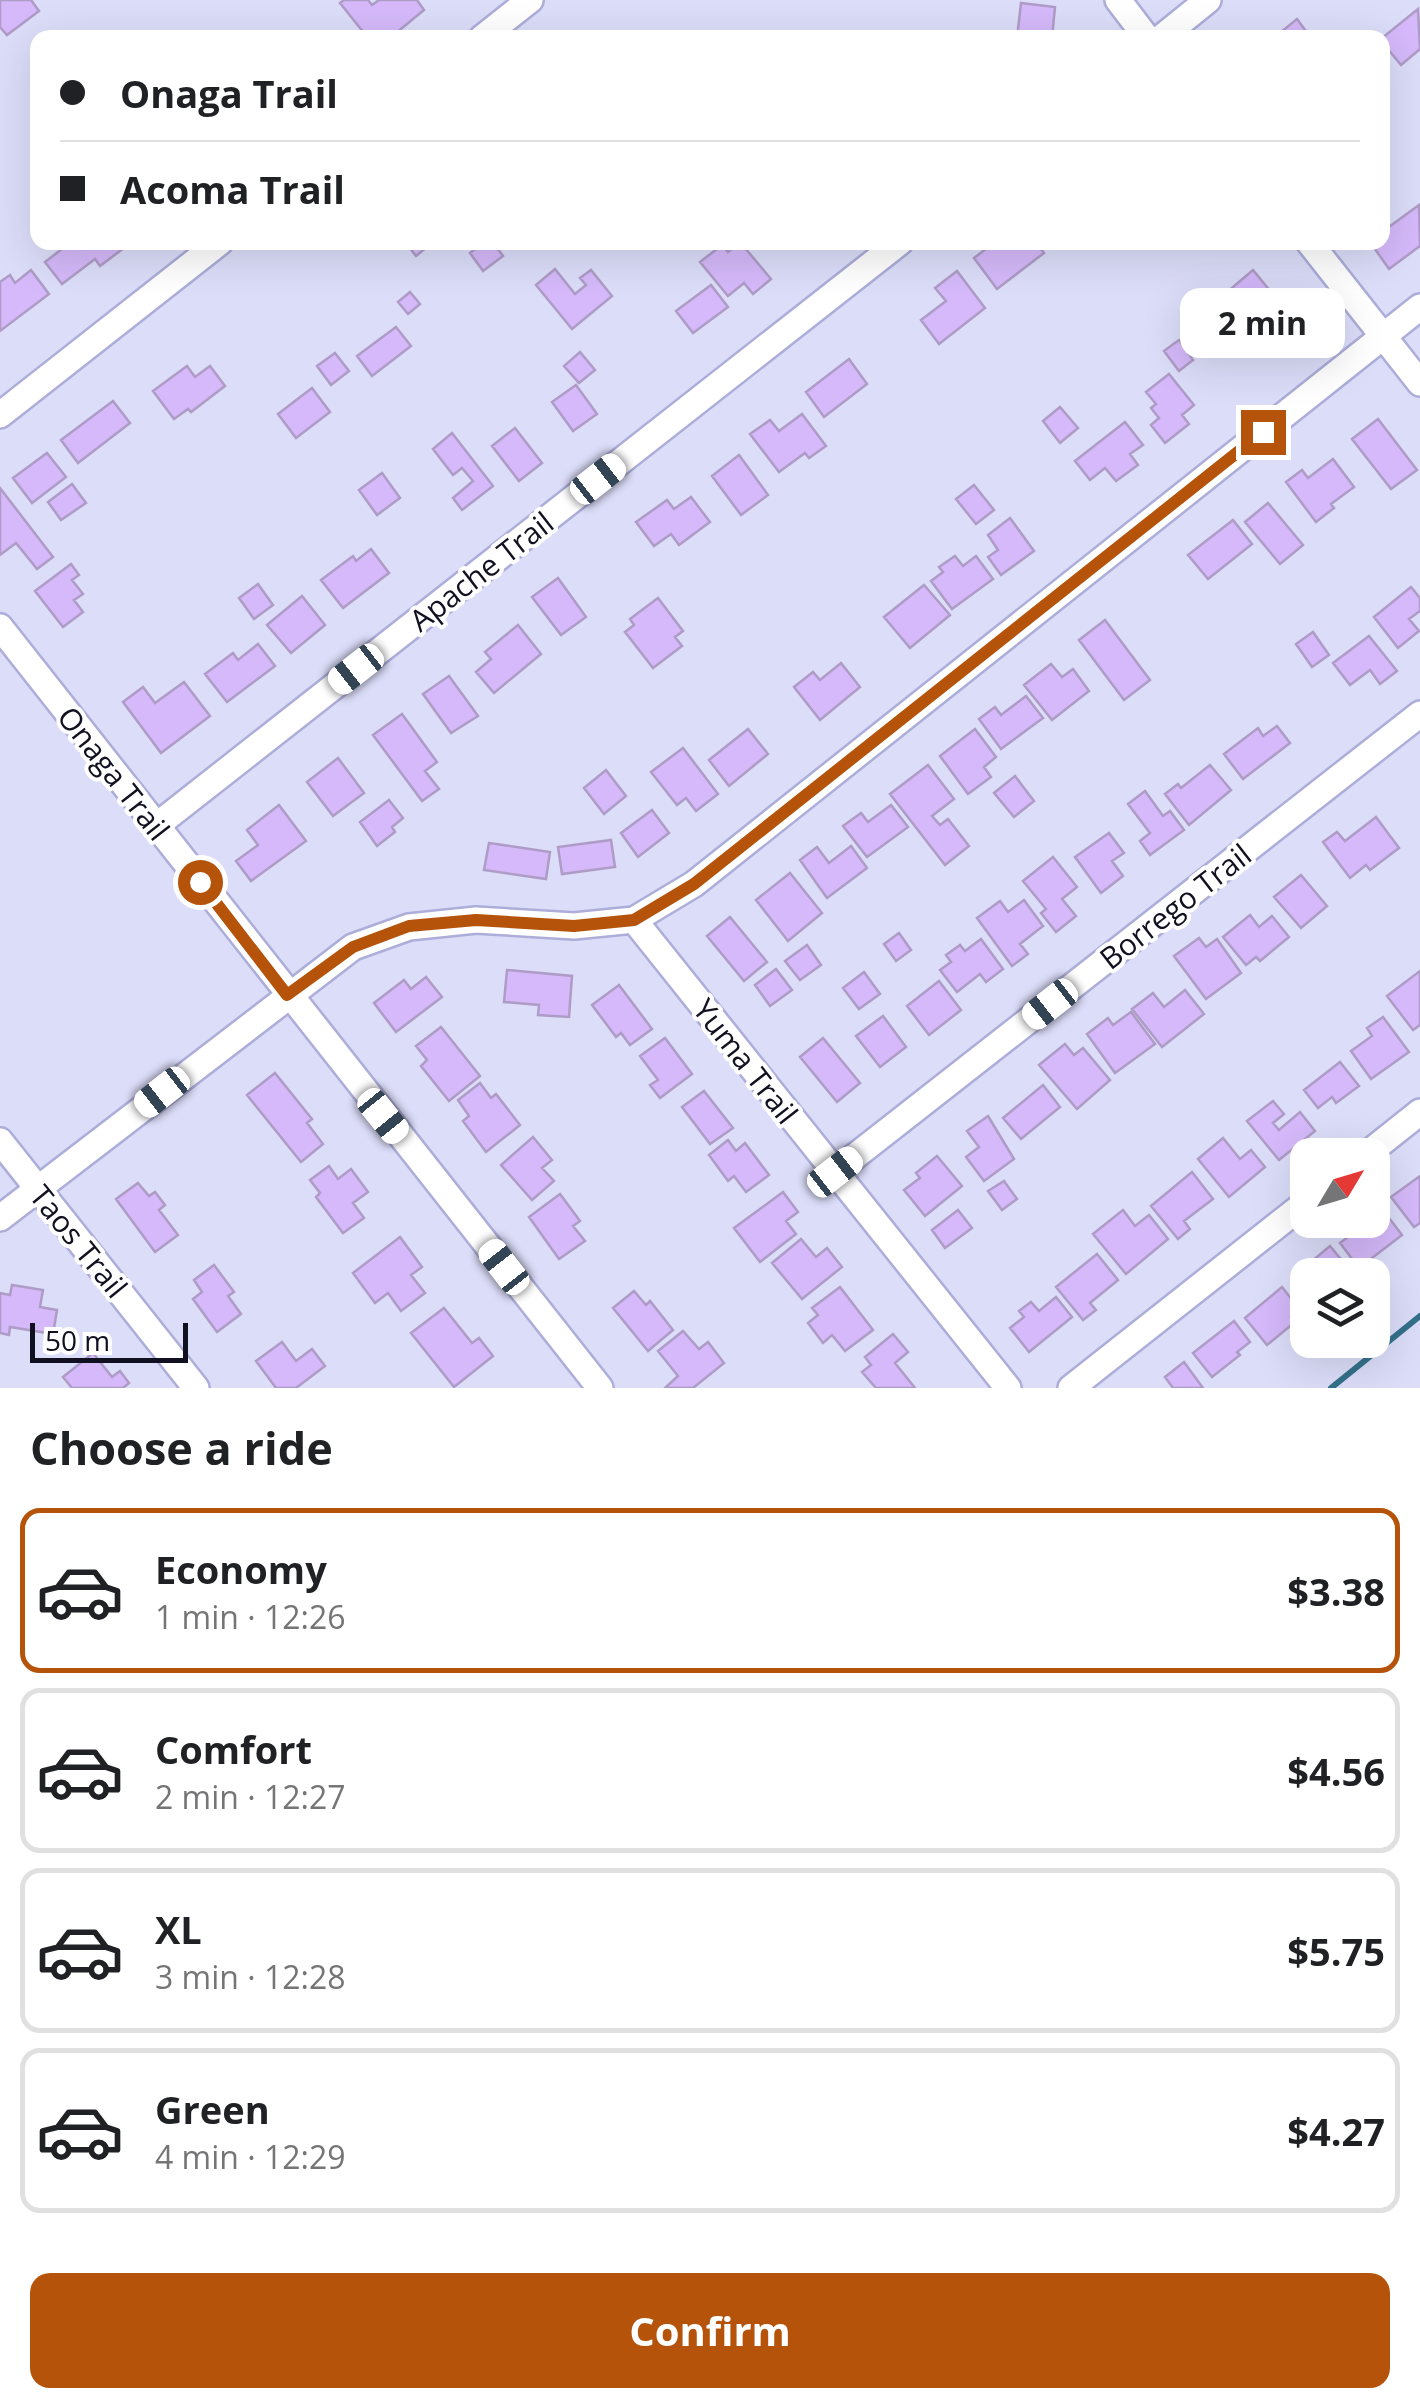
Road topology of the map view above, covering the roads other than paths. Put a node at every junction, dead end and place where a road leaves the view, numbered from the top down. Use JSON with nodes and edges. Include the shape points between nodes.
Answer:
{"nodes":[{"id":1,"x":530,"y":0,"type":"edge"},
{"id":2,"x":1118,"y":0,"type":"edge"},
{"id":3,"x":1208,"y":0,"type":"edge"},
{"id":4,"x":492,"y":30,"type":"edge"},
{"id":5,"x":1142,"y":30,"type":"edge"},
{"id":6,"x":1171,"y":30,"type":"edge"},
{"id":7,"x":210,"y":250,"type":"edge"},
{"id":8,"x":890,"y":250,"type":"edge"},
{"id":9,"x":1315,"y":250,"type":"edge"},
{"id":10,"x":1420,"y":307,"type":"edge"},
{"id":11,"x":1383,"y":336,"type":"junction"},
{"id":12,"x":1420,"y":383,"type":"edge"},
{"id":13,"x":0,"y":415,"type":"edge"},
{"id":14,"x":0,"y":628,"type":"edge"},
{"id":15,"x":1420,"y":714,"type":"edge"},
{"id":16,"x":156,"y":826,"type":"junction"},
{"id":17,"x":634,"y":920,"type":"junction"},
{"id":18,"x":287,"y":995,"type":"junction"},
{"id":19,"x":1420,"y":1112,"type":"edge"},
{"id":20,"x":1387,"y":1138,"type":"edge"},
{"id":21,"x":0,"y":1141,"type":"edge"},
{"id":22,"x":835,"y":1172,"type":"junction"},
{"id":23,"x":38,"y":1189,"type":"junction"},
{"id":24,"x":1290,"y":1215,"type":"edge"},
{"id":25,"x":0,"y":1218,"type":"edge"},
{"id":26,"x":196,"y":1388,"type":"edge"},
{"id":27,"x":600,"y":1388,"type":"edge"},
{"id":28,"x":1008,"y":1388,"type":"edge"},
{"id":29,"x":1071,"y":1388,"type":"edge"}],
"edges":[{"from":1,"to":4,"type":"street"},
{"from":2,"to":5,"type":"street"},
{"from":3,"to":6,"type":"street"},
{"from":7,"to":13,"type":"street"},
{"from":8,"to":16,"type":"street","name":"Apache Trail"},
{"from":9,"to":11,"type":"street"},
{"from":10,"to":11,"type":"street"},
{"from":11,"to":12,"type":"street"},
{"from":11,"to":17,"type":"street","via":[[709,872]]},
{"from":14,"to":16,"type":"street","name":"Onaga Trail"},
{"from":15,"to":22,"type":"street","name":"Borrego Trail"},
{"from":16,"to":18,"type":"street","name":"Onaga Trail"},
{"from":17,"to":18,"type":"street","via":[[409,926],[353,947]]},
{"from":17,"to":22,"type":"street","name":"Yuma Trail"},
{"from":18,"to":23,"type":"street"},
{"from":18,"to":27,"type":"street","name":"Onaga Trail"},
{"from":19,"to":20,"type":"street"},
{"from":21,"to":23,"type":"street","name":"Taos Trail"},
{"from":22,"to":28,"type":"street","name":"Yuma Trail"},
{"from":23,"to":25,"type":"street"},
{"from":23,"to":26,"type":"street","name":"Taos Trail"},
{"from":24,"to":29,"type":"street"}]}
